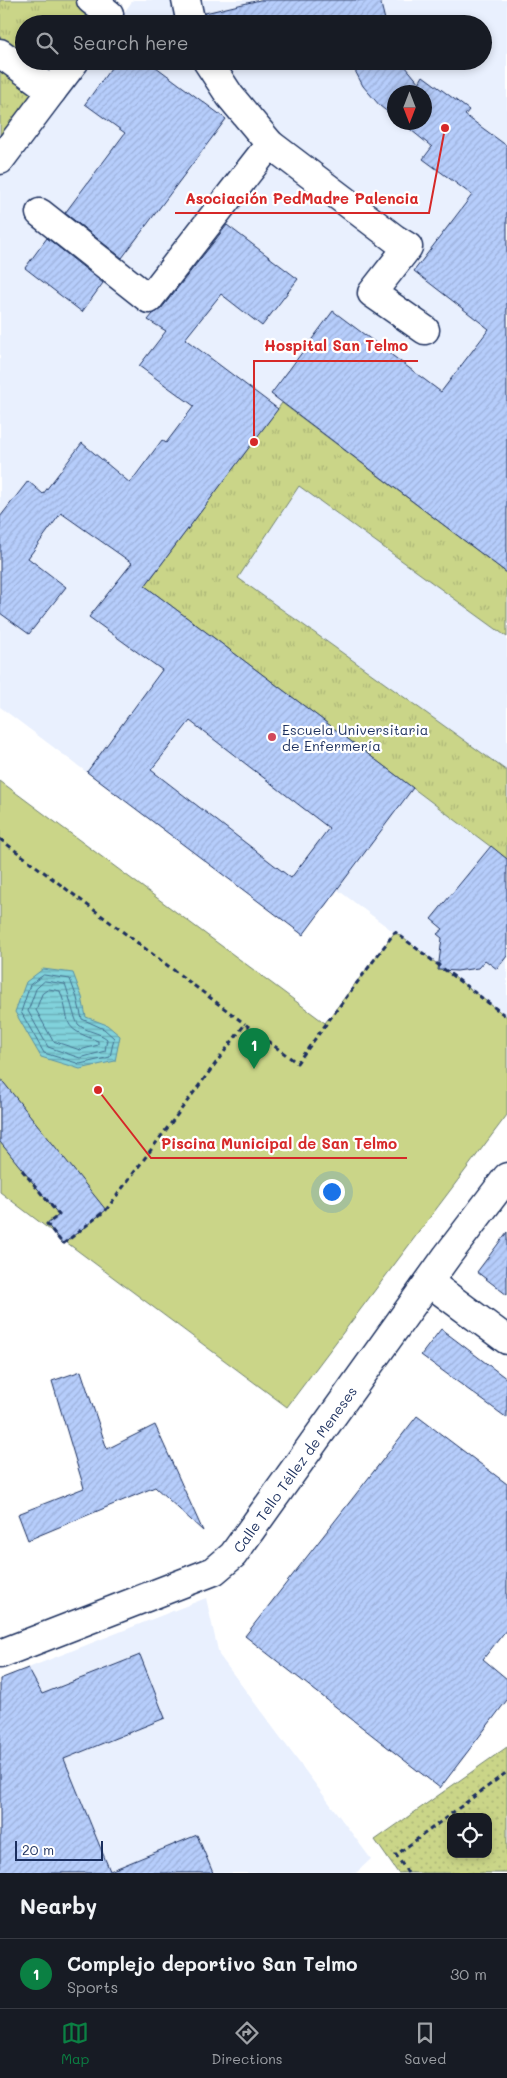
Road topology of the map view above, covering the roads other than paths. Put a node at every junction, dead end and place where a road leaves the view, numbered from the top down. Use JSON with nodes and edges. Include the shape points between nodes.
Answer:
{"nodes":[{"id":1,"x":186,"y":0,"type":"edge"},
{"id":2,"x":189,"y":15,"type":"edge"},
{"id":3,"x":0,"y":53,"type":"edge"},
{"id":4,"x":15,"y":64,"type":"edge"},
{"id":5,"x":23,"y":70,"type":"edge"},
{"id":6,"x":68,"y":70,"type":"edge"},
{"id":7,"x":213,"y":70,"type":"edge"},
{"id":8,"x":52,"y":91,"type":"junction"},
{"id":9,"x":270,"y":144,"type":"junction"},
{"id":10,"x":0,"y":160,"type":"edge"},
{"id":11,"x":40,"y":213,"type":"dead end"},
{"id":12,"x":425,"y":330,"type":"dead end"},
{"id":13,"x":507,"y":1177,"type":"edge"},
{"id":14,"x":430,"y":1283,"type":"junction"},
{"id":15,"x":507,"y":1340,"type":"edge"},
{"id":16,"x":0,"y":1654,"type":"edge"}],
"edges":[{"from":1,"to":2,"type":"street"},
{"from":3,"to":4,"type":"street"},
{"from":5,"to":8,"type":"street"},
{"from":6,"to":8,"type":"street"},
{"from":7,"to":9,"type":"street"},
{"from":8,"to":10,"type":"street"},
{"from":9,"to":11,"type":"street","via":[[149,299]]},
{"from":9,"to":12,"type":"street","via":[[408,247],[372,293]]},
{"from":13,"to":14,"type":"street","name":"Calle Tello Téllez de Meneses"},
{"from":14,"to":15,"type":"street"},
{"from":14,"to":16,"type":"street","name":"Calle Tello Téllez de Meneses","via":[[233,1555],[214,1571]]}]}
